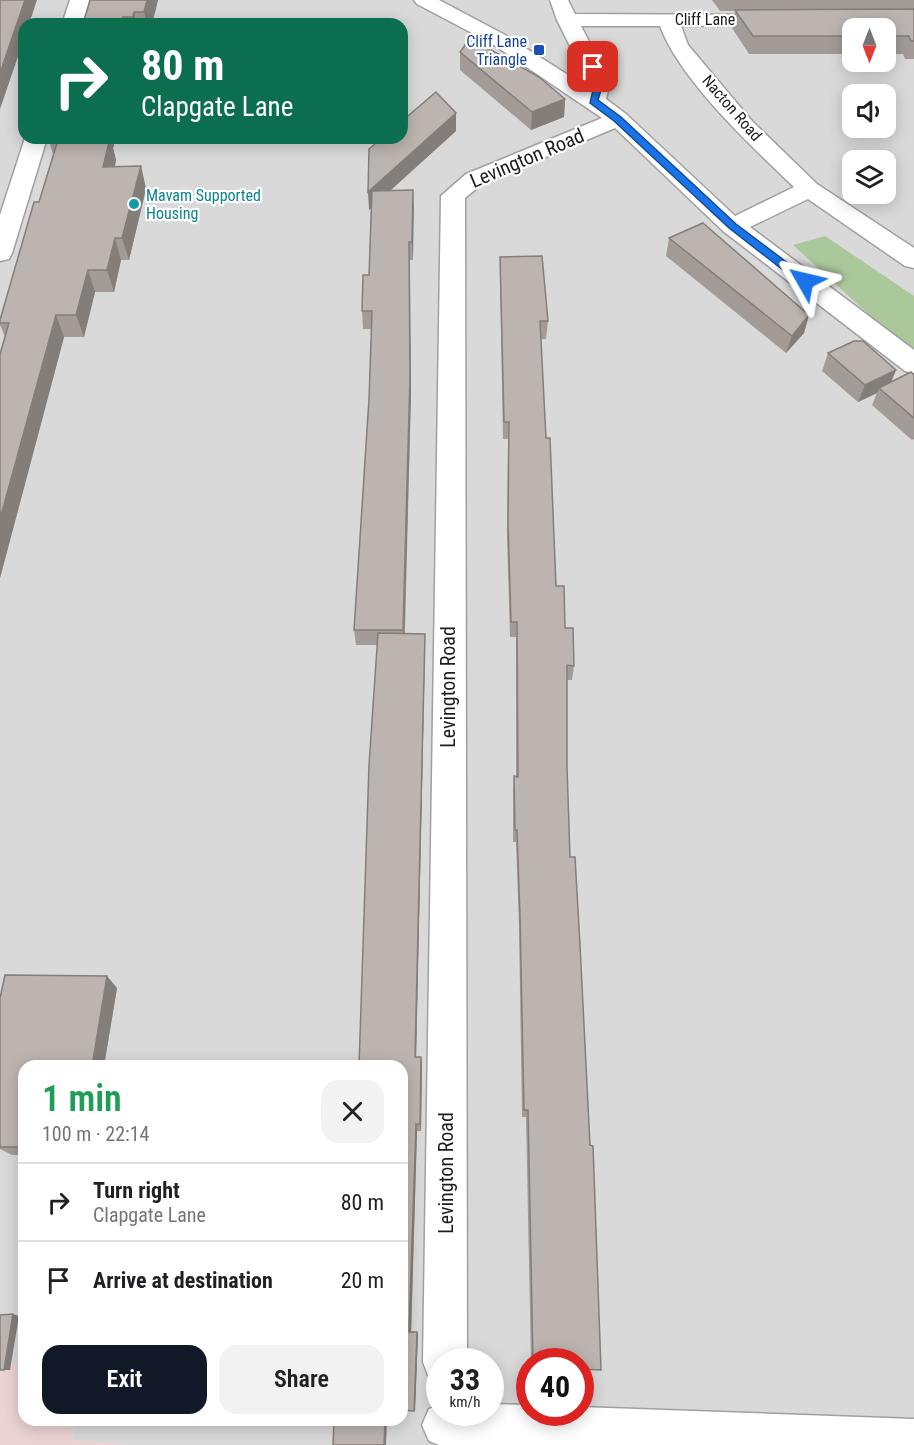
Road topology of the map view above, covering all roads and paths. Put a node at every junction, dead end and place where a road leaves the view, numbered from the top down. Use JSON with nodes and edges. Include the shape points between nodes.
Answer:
{"nodes":[{"id":1,"x":80,"y":0,"type":"edge"},
{"id":2,"x":423,"y":0,"type":"edge"},
{"id":3,"x":558,"y":0,"type":"edge"},
{"id":4,"x":646,"y":0,"type":"edge"},
{"id":5,"x":74,"y":18,"type":"edge"},
{"id":6,"x":664,"y":19,"type":"junction"},
{"id":7,"x":797,"y":19,"type":"edge"},
{"id":8,"x":567,"y":20,"type":"junction"},
{"id":9,"x":606,"y":110,"type":"junction"},
{"id":10,"x":34,"y":144,"type":"edge"},
{"id":11,"x":808,"y":189,"type":"junction"},
{"id":12,"x":732,"y":226,"type":"junction"},
{"id":13,"x":0,"y":253,"type":"edge"},
{"id":14,"x":914,"y":260,"type":"edge"},
{"id":15,"x":914,"y":364,"type":"edge"},
{"id":16,"x":445,"y":1348,"type":"edge"},
{"id":17,"x":444,"y":1428,"type":"edge"},
{"id":18,"x":914,"y":1442,"type":"edge"}],
"edges":[{"from":1,"to":5,"type":"street"},
{"from":2,"to":9,"type":"street","via":[[498,39]]},
{"from":3,"to":8,"type":"street"},
{"from":4,"to":6,"type":"street","name":"Nacton Road"},
{"from":6,"to":7,"type":"street","name":"Cliff Lane"},
{"from":6,"to":8,"type":"street","name":"Cliff Lane"},
{"from":6,"to":11,"type":"street","name":"Nacton Road","via":[[678,46],[744,126]]},
{"from":8,"to":9,"type":"street","via":[[599,82]]},
{"from":9,"to":12,"type":"street"},
{"from":9,"to":16,"type":"street","name":"Levington Road","via":[[474,179],[453,196]]},
{"from":10,"to":13,"type":"street"},
{"from":11,"to":12,"type":"street"},
{"from":11,"to":14,"type":"street","name":"Nacton Road"},
{"from":12,"to":15,"type":"street"},
{"from":17,"to":18,"type":"street"}]}
